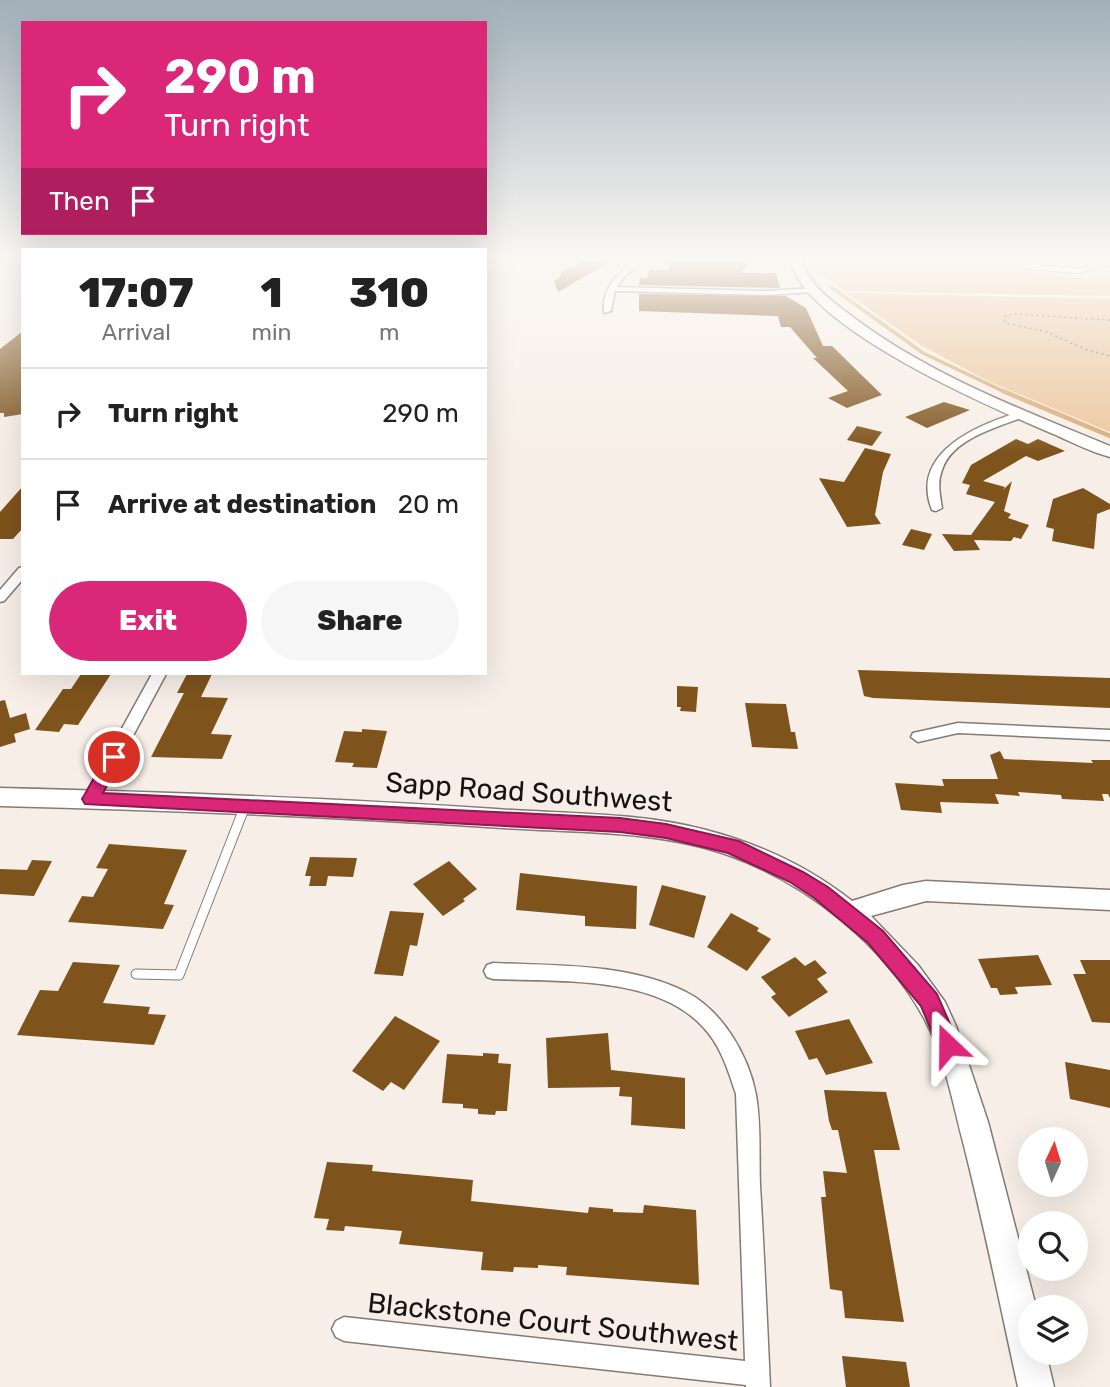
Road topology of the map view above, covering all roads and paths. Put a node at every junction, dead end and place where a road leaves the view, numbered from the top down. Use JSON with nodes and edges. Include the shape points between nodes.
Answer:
{"nodes":[{"id":1,"x":852,"y":324,"type":"edge"},
{"id":2,"x":1008,"y":324,"type":"edge"},
{"id":3,"x":1110,"y":356,"type":"edge"},
{"id":4,"x":1023,"y":414,"type":"junction"},
{"id":5,"x":1110,"y":452,"type":"edge"},
{"id":6,"x":936,"y":508,"type":"dead end"},
{"id":7,"x":21,"y":573,"type":"edge"},
{"id":8,"x":0,"y":598,"type":"edge"},
{"id":9,"x":158,"y":675,"type":"edge"},
{"id":10,"x":1110,"y":735,"type":"edge"},
{"id":11,"x":918,"y":737,"type":"dead end"},
{"id":12,"x":0,"y":797,"type":"edge"},
{"id":13,"x":91,"y":799,"type":"junction"},
{"id":14,"x":245,"y":806,"type":"junction"},
{"id":15,"x":1110,"y":900,"type":"edge"},
{"id":16,"x":848,"y":913,"type":"junction"},
{"id":17,"x":493,"y":971,"type":"dead end"},
{"id":18,"x":136,"y":974,"type":"dead end"},
{"id":19,"x":344,"y":1329,"type":"dead end"},
{"id":20,"x":757,"y":1380,"type":"edge"},
{"id":21,"x":1036,"y":1387,"type":"edge"}],
"edges":[{"from":1,"to":4,"type":"street","via":[[933,376]]},
{"from":2,"to":3,"type":"path","via":[[1047,332]]},
{"from":4,"to":5,"type":"street"},
{"from":4,"to":6,"type":"street","via":[[959,442],[947,452],[932,478]]},
{"from":7,"to":8,"type":"street"},
{"from":9,"to":13,"type":"street"},
{"from":10,"to":11,"type":"street","via":[[958,728]]},
{"from":12,"to":13,"type":"street","name":"Sapp Road Southwest"},
{"from":13,"to":14,"type":"street","name":"Sapp Road Southwest"},
{"from":14,"to":16,"type":"street","name":"Sapp Road Southwest","via":[[562,821],[666,831],[733,846],[771,863]]},
{"from":14,"to":18,"type":"lane","via":[[179,975]]},
{"from":15,"to":16,"type":"street","via":[[926,891]]},
{"from":16,"to":21,"type":"street","name":"Sapp Road Southwest","via":[[876,937],[929,1000],[958,1068]]},
{"from":17,"to":20,"type":"street","via":[[622,978],[666,990],[713,1024],[733,1049],[746,1094]]},
{"from":19,"to":20,"type":"street","name":"Blackstone Court Southwest"}]}
